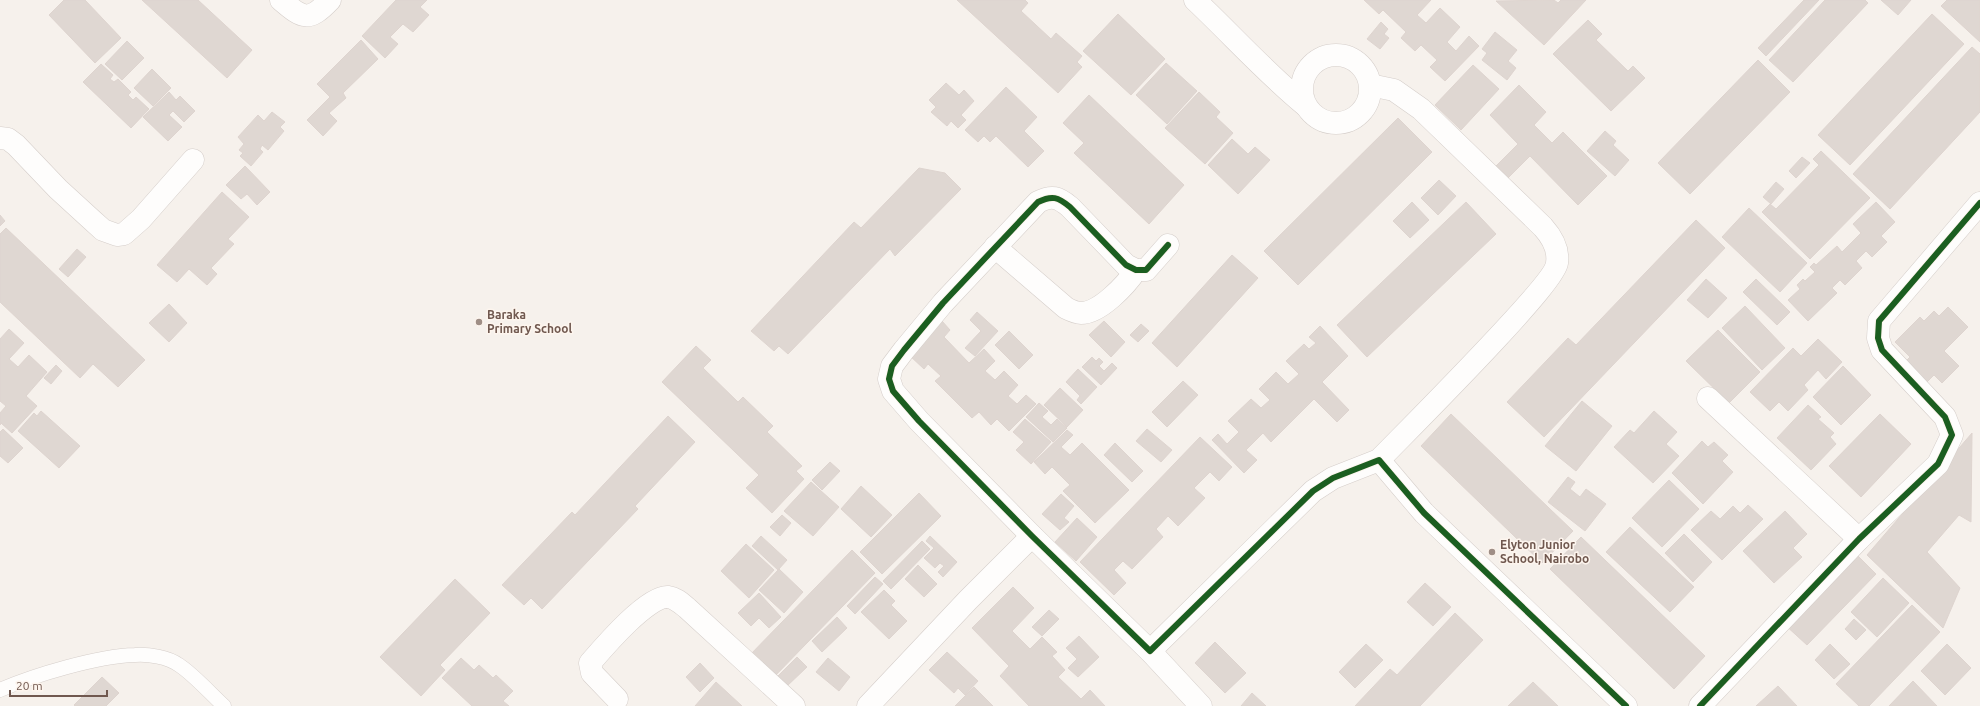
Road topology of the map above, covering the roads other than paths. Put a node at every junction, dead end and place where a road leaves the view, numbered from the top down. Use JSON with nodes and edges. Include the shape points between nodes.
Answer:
{"nodes":[{"id":1,"x":281,"y":0,"type":"edge"},
{"id":2,"x":330,"y":0,"type":"edge"},
{"id":3,"x":1195,"y":0,"type":"edge"},
{"id":4,"x":1370,"y":85,"type":"junction"},
{"id":5,"x":1305,"y":105,"type":"junction"},
{"id":6,"x":0,"y":138,"type":"edge"},
{"id":7,"x":193,"y":160,"type":"dead end"},
{"id":8,"x":1980,"y":202,"type":"edge"},
{"id":9,"x":1168,"y":246,"type":"dead end"},
{"id":10,"x":995,"y":247,"type":"junction"},
{"id":11,"x":1136,"y":270,"type":"junction"},
{"id":12,"x":1708,"y":398,"type":"dead end"},
{"id":13,"x":1379,"y":460,"type":"junction"},
{"id":14,"x":1032,"y":536,"type":"junction"},
{"id":15,"x":1859,"y":540,"type":"junction"},
{"id":16,"x":1150,"y":651,"type":"junction"},
{"id":17,"x":0,"y":690,"type":"edge"},
{"id":18,"x":617,"y":699,"type":"dead end"},
{"id":19,"x":224,"y":706,"type":"edge"},
{"id":20,"x":794,"y":706,"type":"edge"},
{"id":21,"x":868,"y":706,"type":"edge"},
{"id":22,"x":1201,"y":706,"type":"edge"},
{"id":23,"x":1626,"y":706,"type":"edge"},
{"id":24,"x":1700,"y":706,"type":"edge"}],
"edges":[{"from":1,"to":2,"type":"street","via":[[291,9],[306,16],[313,15]]},
{"from":3,"to":5,"type":"street","via":[[1282,86]]},
{"from":4,"to":5,"type":"street","via":[[1369,97],[1364,108],[1345,122],[1322,121]]},
{"from":4,"to":5,"type":"street","via":[[1366,73],[1359,64],[1338,55],[1326,56],[1307,70],[1301,93]]},
{"from":4,"to":13,"type":"street","via":[[1394,90],[1421,109],[1543,227],[1552,238],[1557,263],[1551,276],[1525,306]]},
{"from":6,"to":7,"type":"street","via":[[8,139],[16,145],[58,189],[103,230],[117,235],[124,234],[141,219]]},
{"from":8,"to":15,"type":"street","via":[[1879,321],[1878,338],[1882,350],[1945,417],[1952,435],[1938,464]]},
{"from":9,"to":11,"type":"street","via":[[1146,270]]},
{"from":10,"to":11,"type":"street","via":[[1066,308],[1080,313],[1106,302]]},
{"from":10,"to":11,"type":"street","via":[[1038,202],[1048,198],[1060,199],[1126,265]]},
{"from":10,"to":14,"type":"street","via":[[904,350],[892,366],[889,379],[893,391],[901,402]]},
{"from":12,"to":15,"type":"street"},
{"from":13,"to":16,"type":"street","via":[[1333,478],[1313,491]]},
{"from":13,"to":23,"type":"street","via":[[1424,513]]},
{"from":14,"to":16,"type":"street"},
{"from":14,"to":21,"type":"street"},
{"from":15,"to":24,"type":"street"},
{"from":16,"to":22,"type":"street"},
{"from":17,"to":19,"type":"lane","via":[[80,665],[136,655],[160,657],[179,664]]},
{"from":18,"to":20,"type":"street","via":[[592,673],[590,663],[625,625],[646,607],[657,599],[667,597],[687,608]]}]}
